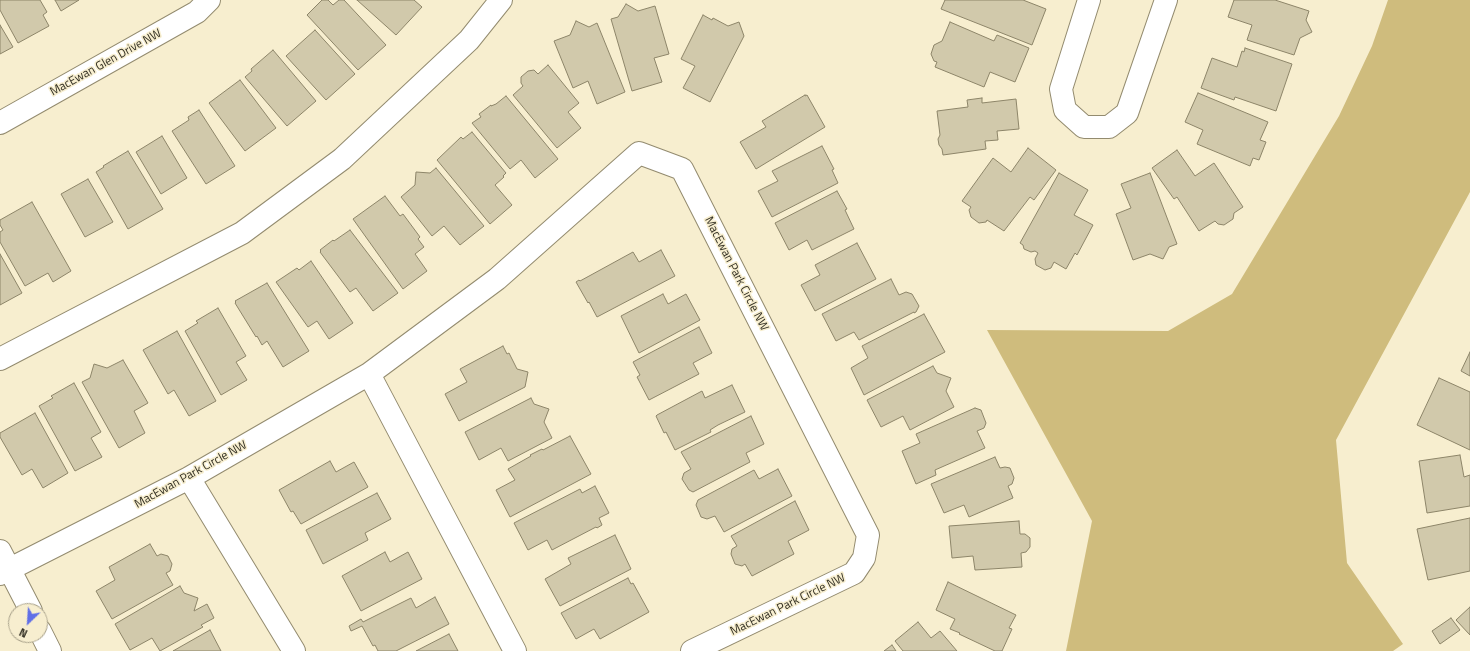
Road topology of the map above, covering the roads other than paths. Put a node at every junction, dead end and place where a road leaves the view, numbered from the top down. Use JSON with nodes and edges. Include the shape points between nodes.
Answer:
{"nodes":[{"id":1,"x":209,"y":0,"type":"edge"},
{"id":2,"x":501,"y":0,"type":"edge"},
{"id":3,"x":1089,"y":0,"type":"edge"},
{"id":4,"x":1166,"y":0,"type":"edge"},
{"id":5,"x":0,"y":123,"type":"edge"},
{"id":6,"x":0,"y":359,"type":"edge"},
{"id":7,"x":369,"y":374,"type":"junction"},
{"id":8,"x":189,"y":478,"type":"junction"},
{"id":9,"x":3,"y":564,"type":"edge"},
{"id":10,"x":26,"y":603,"type":"edge"},
{"id":11,"x":294,"y":651,"type":"edge"},
{"id":12,"x":515,"y":651,"type":"edge"},
{"id":13,"x":692,"y":651,"type":"edge"}],
"edges":[{"from":1,"to":5,"type":"street","name":"MacEwan Glen Drive NW","via":[[197,12]]},
{"from":2,"to":6,"type":"street","via":[[469,40],[342,159],[242,233]]},
{"from":3,"to":4,"type":"street","via":[[1061,89],[1065,110],[1084,127],[1109,126],[1127,113]]},
{"from":7,"to":8,"type":"street","name":"MacEwan Park Circle NW"},
{"from":7,"to":12,"type":"street"},
{"from":7,"to":13,"type":"street","name":"MacEwan Park Circle NW","via":[[497,280],[639,153],[682,169],[868,535],[864,558],[854,573]]},
{"from":8,"to":9,"type":"street","name":"MacEwan Park Circle NW"},
{"from":8,"to":11,"type":"street"},
{"from":9,"to":10,"type":"street"}]}
